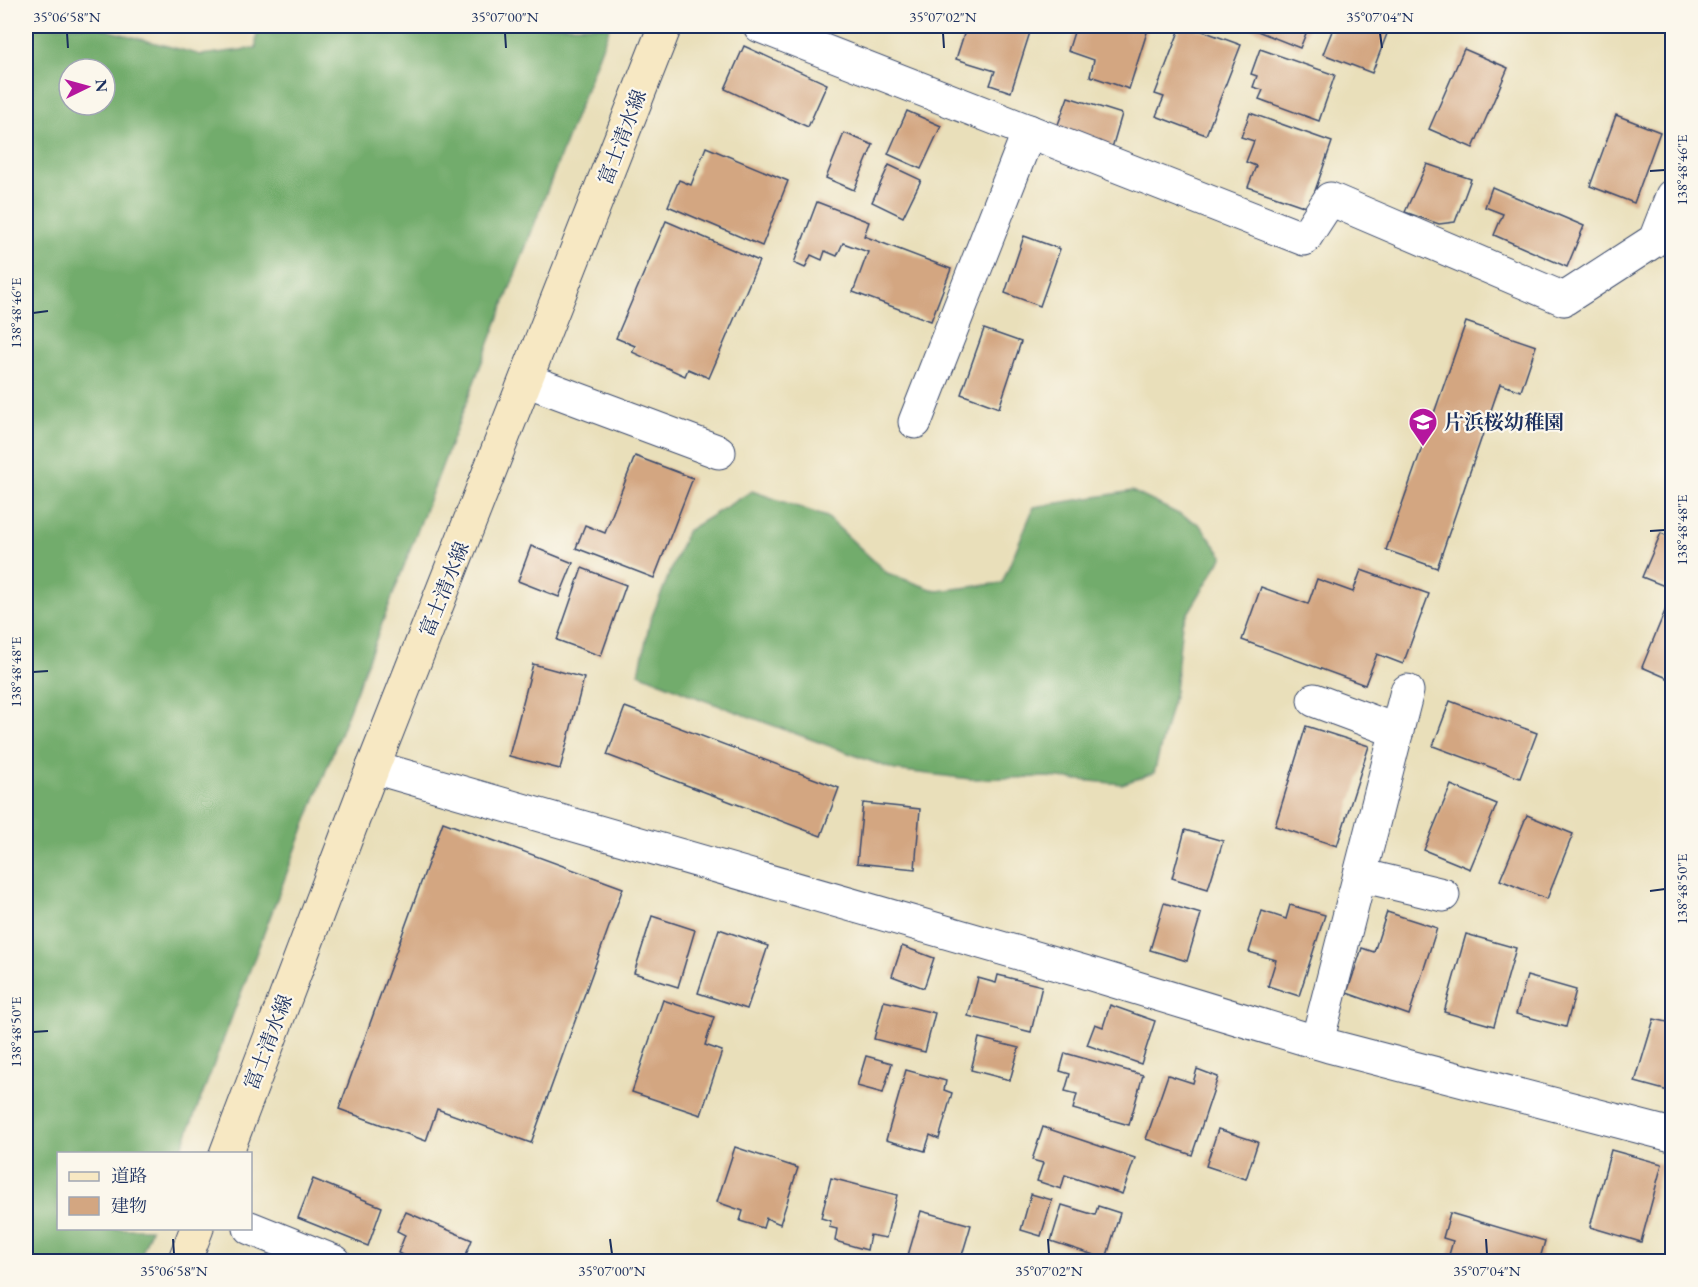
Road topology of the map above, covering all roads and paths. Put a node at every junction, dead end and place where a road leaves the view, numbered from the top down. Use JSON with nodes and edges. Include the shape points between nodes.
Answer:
{"nodes":[{"id":1,"x":665,"y":26,"type":"edge"},
{"id":2,"x":760,"y":26,"type":"edge"},
{"id":3,"x":1029,"y":131,"type":"junction"},
{"id":4,"x":1672,"y":196,"type":"edge"},
{"id":5,"x":526,"y":380,"type":"junction"},
{"id":6,"x":915,"y":422,"type":"dead end"},
{"id":7,"x":719,"y":452,"type":"dead end"},
{"id":8,"x":1407,"y":691,"type":"dead end"},
{"id":9,"x":1314,"y":700,"type":"dead end"},
{"id":10,"x":1397,"y":731,"type":"junction"},
{"id":11,"x":373,"y":767,"type":"junction"},
{"id":12,"x":1360,"y":874,"type":"junction"},
{"id":13,"x":1443,"y":895,"type":"dead end"},
{"id":14,"x":1317,"y":1042,"type":"junction"},
{"id":15,"x":1672,"y":1135,"type":"edge"},
{"id":16,"x":227,"y":1152,"type":"edge"},
{"id":17,"x":252,"y":1229,"type":"edge"},
{"id":18,"x":196,"y":1230,"type":"edge"},
{"id":19,"x":184,"y":1262,"type":"edge"},
{"id":20,"x":335,"y":1262,"type":"edge"}],
"edges":[{"from":1,"to":5,"type":"main road","name":"富士清水線"},
{"from":2,"to":3,"type":"street"},
{"from":3,"to":4,"type":"street","via":[[1304,239],[1330,199],[1564,299],[1655,240]]},
{"from":3,"to":6,"type":"street"},
{"from":5,"to":7,"type":"street"},
{"from":5,"to":11,"type":"main road","name":"富士清水線"},
{"from":8,"to":10,"type":"street"},
{"from":9,"to":10,"type":"street"},
{"from":10,"to":12,"type":"street"},
{"from":11,"to":14,"type":"street"},
{"from":11,"to":16,"type":"main road","name":"富士清水線"},
{"from":12,"to":13,"type":"street"},
{"from":12,"to":14,"type":"street"},
{"from":14,"to":15,"type":"street"},
{"from":17,"to":20,"type":"street"},
{"from":18,"to":19,"type":"main road"}]}
